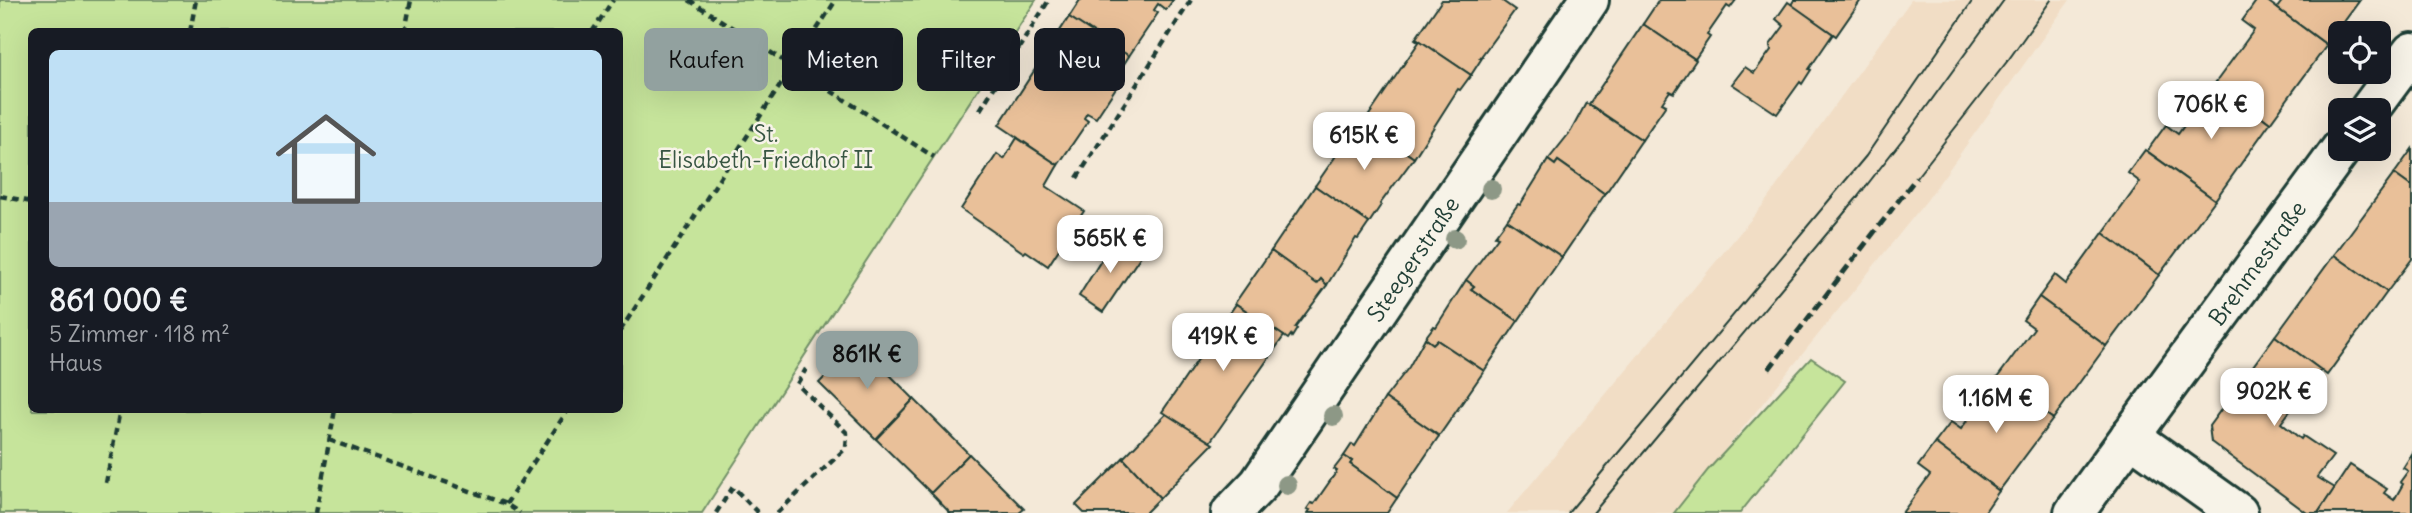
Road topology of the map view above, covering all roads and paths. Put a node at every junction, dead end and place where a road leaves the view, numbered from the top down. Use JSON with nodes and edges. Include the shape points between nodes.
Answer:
{"nodes":[{"id":1,"x":196,"y":0,"type":"edge"},
{"id":2,"x":411,"y":0,"type":"edge"},
{"id":3,"x":612,"y":0,"type":"edge"},
{"id":4,"x":690,"y":0,"type":"edge"},
{"id":5,"x":836,"y":0,"type":"edge"},
{"id":6,"x":1049,"y":0,"type":"edge"},
{"id":7,"x":1191,"y":0,"type":"edge"},
{"id":8,"x":1589,"y":0,"type":"edge"},
{"id":9,"x":191,"y":28,"type":"edge"},
{"id":10,"x":406,"y":28,"type":"edge"},
{"id":11,"x":594,"y":28,"type":"edge"},
{"id":12,"x":818,"y":28,"type":"edge"},
{"id":13,"x":2412,"y":52,"type":"edge"},
{"id":14,"x":782,"y":60,"type":"edge"},
{"id":15,"x":782,"y":82,"type":"edge"},
{"id":16,"x":830,"y":91,"type":"edge"},
{"id":17,"x":2379,"y":98,"type":"edge"},
{"id":18,"x":980,"y":110,"type":"dead end"},
{"id":19,"x":934,"y":157,"type":"dead end"},
{"id":20,"x":2332,"y":161,"type":"edge"},
{"id":21,"x":1077,"y":178,"type":"dead end"},
{"id":22,"x":0,"y":196,"type":"edge"},
{"id":23,"x":28,"y":201,"type":"edge"},
{"id":24,"x":623,"y":326,"type":"edge"},
{"id":25,"x":806,"y":369,"type":"dead end"},
{"id":26,"x":119,"y":413,"type":"edge"},
{"id":27,"x":334,"y":413,"type":"edge"},
{"id":28,"x":566,"y":413,"type":"edge"},
{"id":29,"x":2130,"y":436,"type":"junction"},
{"id":30,"x":329,"y":440,"type":"junction"},
{"id":31,"x":106,"y":483,"type":"dead end"},
{"id":32,"x":506,"y":504,"type":"junction"},
{"id":33,"x":316,"y":513,"type":"edge"},
{"id":34,"x":520,"y":513,"type":"edge"},
{"id":35,"x":716,"y":513,"type":"edge"},
{"id":36,"x":758,"y":513,"type":"edge"},
{"id":37,"x":777,"y":513,"type":"edge"},
{"id":38,"x":1231,"y":513,"type":"edge"},
{"id":39,"x":2074,"y":513,"type":"edge"},
{"id":40,"x":2238,"y":513,"type":"edge"}],
"edges":[{"from":1,"to":9,"type":"path"},
{"from":2,"to":10,"type":"path"},
{"from":3,"to":11,"type":"path"},
{"from":4,"to":14,"type":"path"},
{"from":5,"to":12,"type":"path"},
{"from":6,"to":18,"type":"path"},
{"from":7,"to":21,"type":"path"},
{"from":8,"to":38,"type":"street","name":"Steegerstraße","via":[[1259,484]]},
{"from":13,"to":17,"type":"street"},
{"from":15,"to":24,"type":"path"},
{"from":16,"to":19,"type":"path"},
{"from":20,"to":29,"type":"street","name":"Brehmestraße"},
{"from":22,"to":23,"type":"path"},
{"from":25,"to":37,"type":"path","via":[[797,384],[847,433],[846,448]]},
{"from":26,"to":31,"type":"path"},
{"from":27,"to":30,"type":"path"},
{"from":28,"to":32,"type":"path"},
{"from":29,"to":39,"type":"street","name":"Brehmestraße"},
{"from":29,"to":40,"type":"street"},
{"from":30,"to":32,"type":"path"},
{"from":30,"to":33,"type":"path"},
{"from":32,"to":34,"type":"path"},
{"from":35,"to":36,"type":"path","via":[[733,487]]}]}
